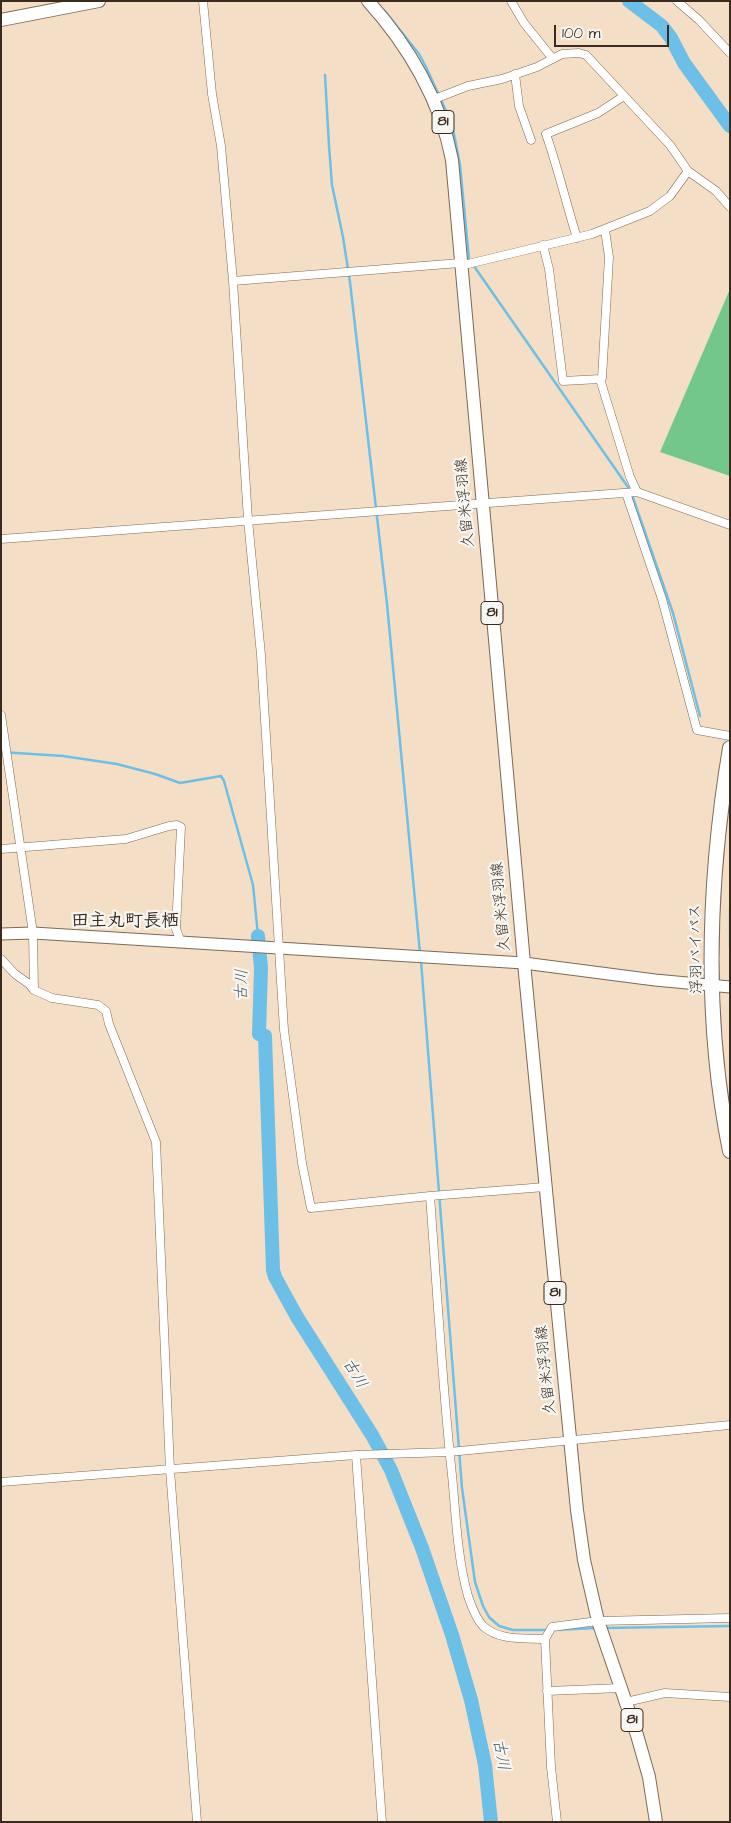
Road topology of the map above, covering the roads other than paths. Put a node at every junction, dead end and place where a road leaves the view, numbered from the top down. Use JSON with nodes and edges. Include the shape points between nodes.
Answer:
{"nodes":[{"id":1,"x":99,"y":1,"type":"edge"},
{"id":2,"x":203,"y":1,"type":"edge"},
{"id":3,"x":368,"y":1,"type":"edge"},
{"id":4,"x":511,"y":1,"type":"edge"},
{"id":5,"x":677,"y":1,"type":"edge"},
{"id":6,"x":1,"y":20,"type":"edge"},
{"id":7,"x":730,"y":53,"type":"edge"},
{"id":8,"x":553,"y":59,"type":"junction"},
{"id":9,"x":515,"y":74,"type":"junction"},
{"id":10,"x":624,"y":96,"type":"junction"},
{"id":11,"x":437,"y":99,"type":"junction"},
{"id":12,"x":530,"y":140,"type":"dead end"},
{"id":13,"x":688,"y":171,"type":"junction"},
{"id":14,"x":730,"y":207,"type":"edge"},
{"id":15,"x":605,"y":230,"type":"junction"},
{"id":16,"x":577,"y":238,"type":"junction"},
{"id":17,"x":542,"y":246,"type":"junction"},
{"id":18,"x":467,"y":263,"type":"junction"},
{"id":19,"x":233,"y":281,"type":"junction"},
{"id":20,"x":600,"y":379,"type":"junction"},
{"id":21,"x":631,"y":492,"type":"junction"},
{"id":22,"x":482,"y":502,"type":"junction"},
{"id":23,"x":248,"y":520,"type":"junction"},
{"id":24,"x":730,"y":525,"type":"edge"},
{"id":25,"x":1,"y":539,"type":"edge"},
{"id":26,"x":1,"y":715,"type":"edge"},
{"id":27,"x":730,"y":736,"type":"edge"},
{"id":28,"x":730,"y":748,"type":"edge"},
{"id":29,"x":22,"y":848,"type":"junction"},
{"id":30,"x":1,"y":849,"type":"edge"},
{"id":31,"x":33,"y":933,"type":"junction"},
{"id":32,"x":1,"y":934,"type":"edge"},
{"id":33,"x":181,"y":942,"type":"junction"},
{"id":34,"x":280,"y":948,"type":"junction"},
{"id":35,"x":1,"y":959,"type":"edge"},
{"id":36,"x":524,"y":963,"type":"junction"},
{"id":37,"x":713,"y":986,"type":"junction"},
{"id":38,"x":730,"y":987,"type":"edge"},
{"id":39,"x":34,"y":990,"type":"junction"},
{"id":40,"x":730,"y":1151,"type":"edge"},
{"id":41,"x":545,"y":1187,"type":"junction"},
{"id":42,"x":430,"y":1196,"type":"junction"},
{"id":43,"x":730,"y":1425,"type":"edge"},
{"id":44,"x":570,"y":1440,"type":"junction"},
{"id":45,"x":449,"y":1452,"type":"junction"},
{"id":46,"x":356,"y":1455,"type":"junction"},
{"id":47,"x":170,"y":1470,"type":"junction"},
{"id":48,"x":1,"y":1482,"type":"edge"},
{"id":49,"x":730,"y":1618,"type":"edge"},
{"id":50,"x":598,"y":1621,"type":"junction"},
{"id":51,"x":545,"y":1639,"type":"junction"},
{"id":52,"x":621,"y":1688,"type":"junction"},
{"id":53,"x":547,"y":1691,"type":"junction"},
{"id":54,"x":730,"y":1697,"type":"edge"},
{"id":55,"x":626,"y":1702,"type":"junction"},
{"id":56,"x":197,"y":1822,"type":"edge"},
{"id":57,"x":381,"y":1822,"type":"edge"},
{"id":58,"x":387,"y":1822,"type":"edge"},
{"id":59,"x":557,"y":1822,"type":"edge"},
{"id":60,"x":656,"y":1822,"type":"edge"}],
"edges":[{"from":1,"to":6,"type":"main road"},
{"from":2,"to":19,"type":"street"},
{"from":3,"to":11,"type":"main road","name":"久留米浮羽線","number":"81","via":[[389,26]]},
{"from":4,"to":8,"type":"street"},
{"from":5,"to":7,"type":"street"},
{"from":8,"to":9,"type":"street"},
{"from":8,"to":10,"type":"street","via":[[562,54],[586,55]]},
{"from":9,"to":11,"type":"street","via":[[468,86]]},
{"from":9,"to":12,"type":"street","via":[[519,106]]},
{"from":10,"to":13,"type":"street","via":[[670,145]]},
{"from":10,"to":16,"type":"street","via":[[598,113],[546,134]]},
{"from":11,"to":18,"type":"main road","name":"久留米浮羽線","number":"81","via":[[448,138]]},
{"from":13,"to":14,"type":"street","via":[[716,191]]},
{"from":13,"to":15,"type":"street","via":[[664,202]]},
{"from":15,"to":16,"type":"street"},
{"from":15,"to":20,"type":"street","via":[[609,257]]},
{"from":16,"to":17,"type":"street"},
{"from":17,"to":18,"type":"street"},
{"from":17,"to":20,"type":"street","via":[[549,269],[563,381]]},
{"from":18,"to":19,"type":"street"},
{"from":18,"to":22,"type":"main road","name":"久留米浮羽線","number":"81"},
{"from":19,"to":23,"type":"street"},
{"from":20,"to":21,"type":"street","via":[[630,477]]},
{"from":21,"to":22,"type":"street"},
{"from":21,"to":24,"type":"street"},
{"from":21,"to":27,"type":"street","via":[[697,730]]},
{"from":22,"to":23,"type":"street"},
{"from":22,"to":36,"type":"main road","name":"久留米浮羽線","number":"81"},
{"from":23,"to":25,"type":"street"},
{"from":23,"to":34,"type":"street","via":[[262,655]]},
{"from":26,"to":29,"type":"street"},
{"from":28,"to":37,"type":"highway","name":"浮羽バイパス","via":[[712,902]]},
{"from":29,"to":30,"type":"street"},
{"from":29,"to":31,"type":"street"},
{"from":29,"to":33,"type":"street","via":[[126,839],[169,826],[181,827],[176,929]]},
{"from":31,"to":32,"type":"street"},
{"from":31,"to":33,"type":"street"},
{"from":31,"to":39,"type":"street"},
{"from":33,"to":34,"type":"street"},
{"from":34,"to":36,"type":"street"},
{"from":34,"to":42,"type":"street","via":[[284,1030],[311,1208]]},
{"from":35,"to":39,"type":"street"},
{"from":36,"to":37,"type":"street"},
{"from":36,"to":41,"type":"main road","name":"久留米浮羽線","number":"81"},
{"from":37,"to":38,"type":"street"},
{"from":37,"to":40,"type":"highway","name":"浮羽バイパス","via":[[717,1057]]},
{"from":39,"to":47,"type":"street","via":[[52,998],[98,1005],[106,1011],[156,1142]]},
{"from":41,"to":42,"type":"street"},
{"from":41,"to":44,"type":"main road","name":"久留米浮羽線","number":"81"},
{"from":42,"to":45,"type":"street"},
{"from":43,"to":44,"type":"street"},
{"from":44,"to":45,"type":"street"},
{"from":44,"to":50,"type":"main road","name":"久留米浮羽線","number":"81","via":[[584,1560]]},
{"from":45,"to":46,"type":"street"},
{"from":45,"to":51,"type":"street","via":[[460,1558],[475,1612],[483,1626],[496,1634],[510,1638]]},
{"from":46,"to":47,"type":"street"},
{"from":46,"to":57,"type":"street"},
{"from":47,"to":48,"type":"street"},
{"from":47,"to":56,"type":"street"},
{"from":49,"to":50,"type":"street"},
{"from":50,"to":51,"type":"street","via":[[552,1628]]},
{"from":50,"to":52,"type":"main road","name":"久留米浮羽線","number":"81"},
{"from":51,"to":53,"type":"street"},
{"from":52,"to":53,"type":"street"},
{"from":52,"to":55,"type":"main road","name":"久留米浮羽線","number":"81"},
{"from":53,"to":59,"type":"street"},
{"from":54,"to":55,"type":"street","via":[[665,1693]]},
{"from":55,"to":60,"type":"main road","name":"久留米浮羽線","number":"81","via":[[649,1777]]},
{"from":57,"to":58,"type":"street"}]}
